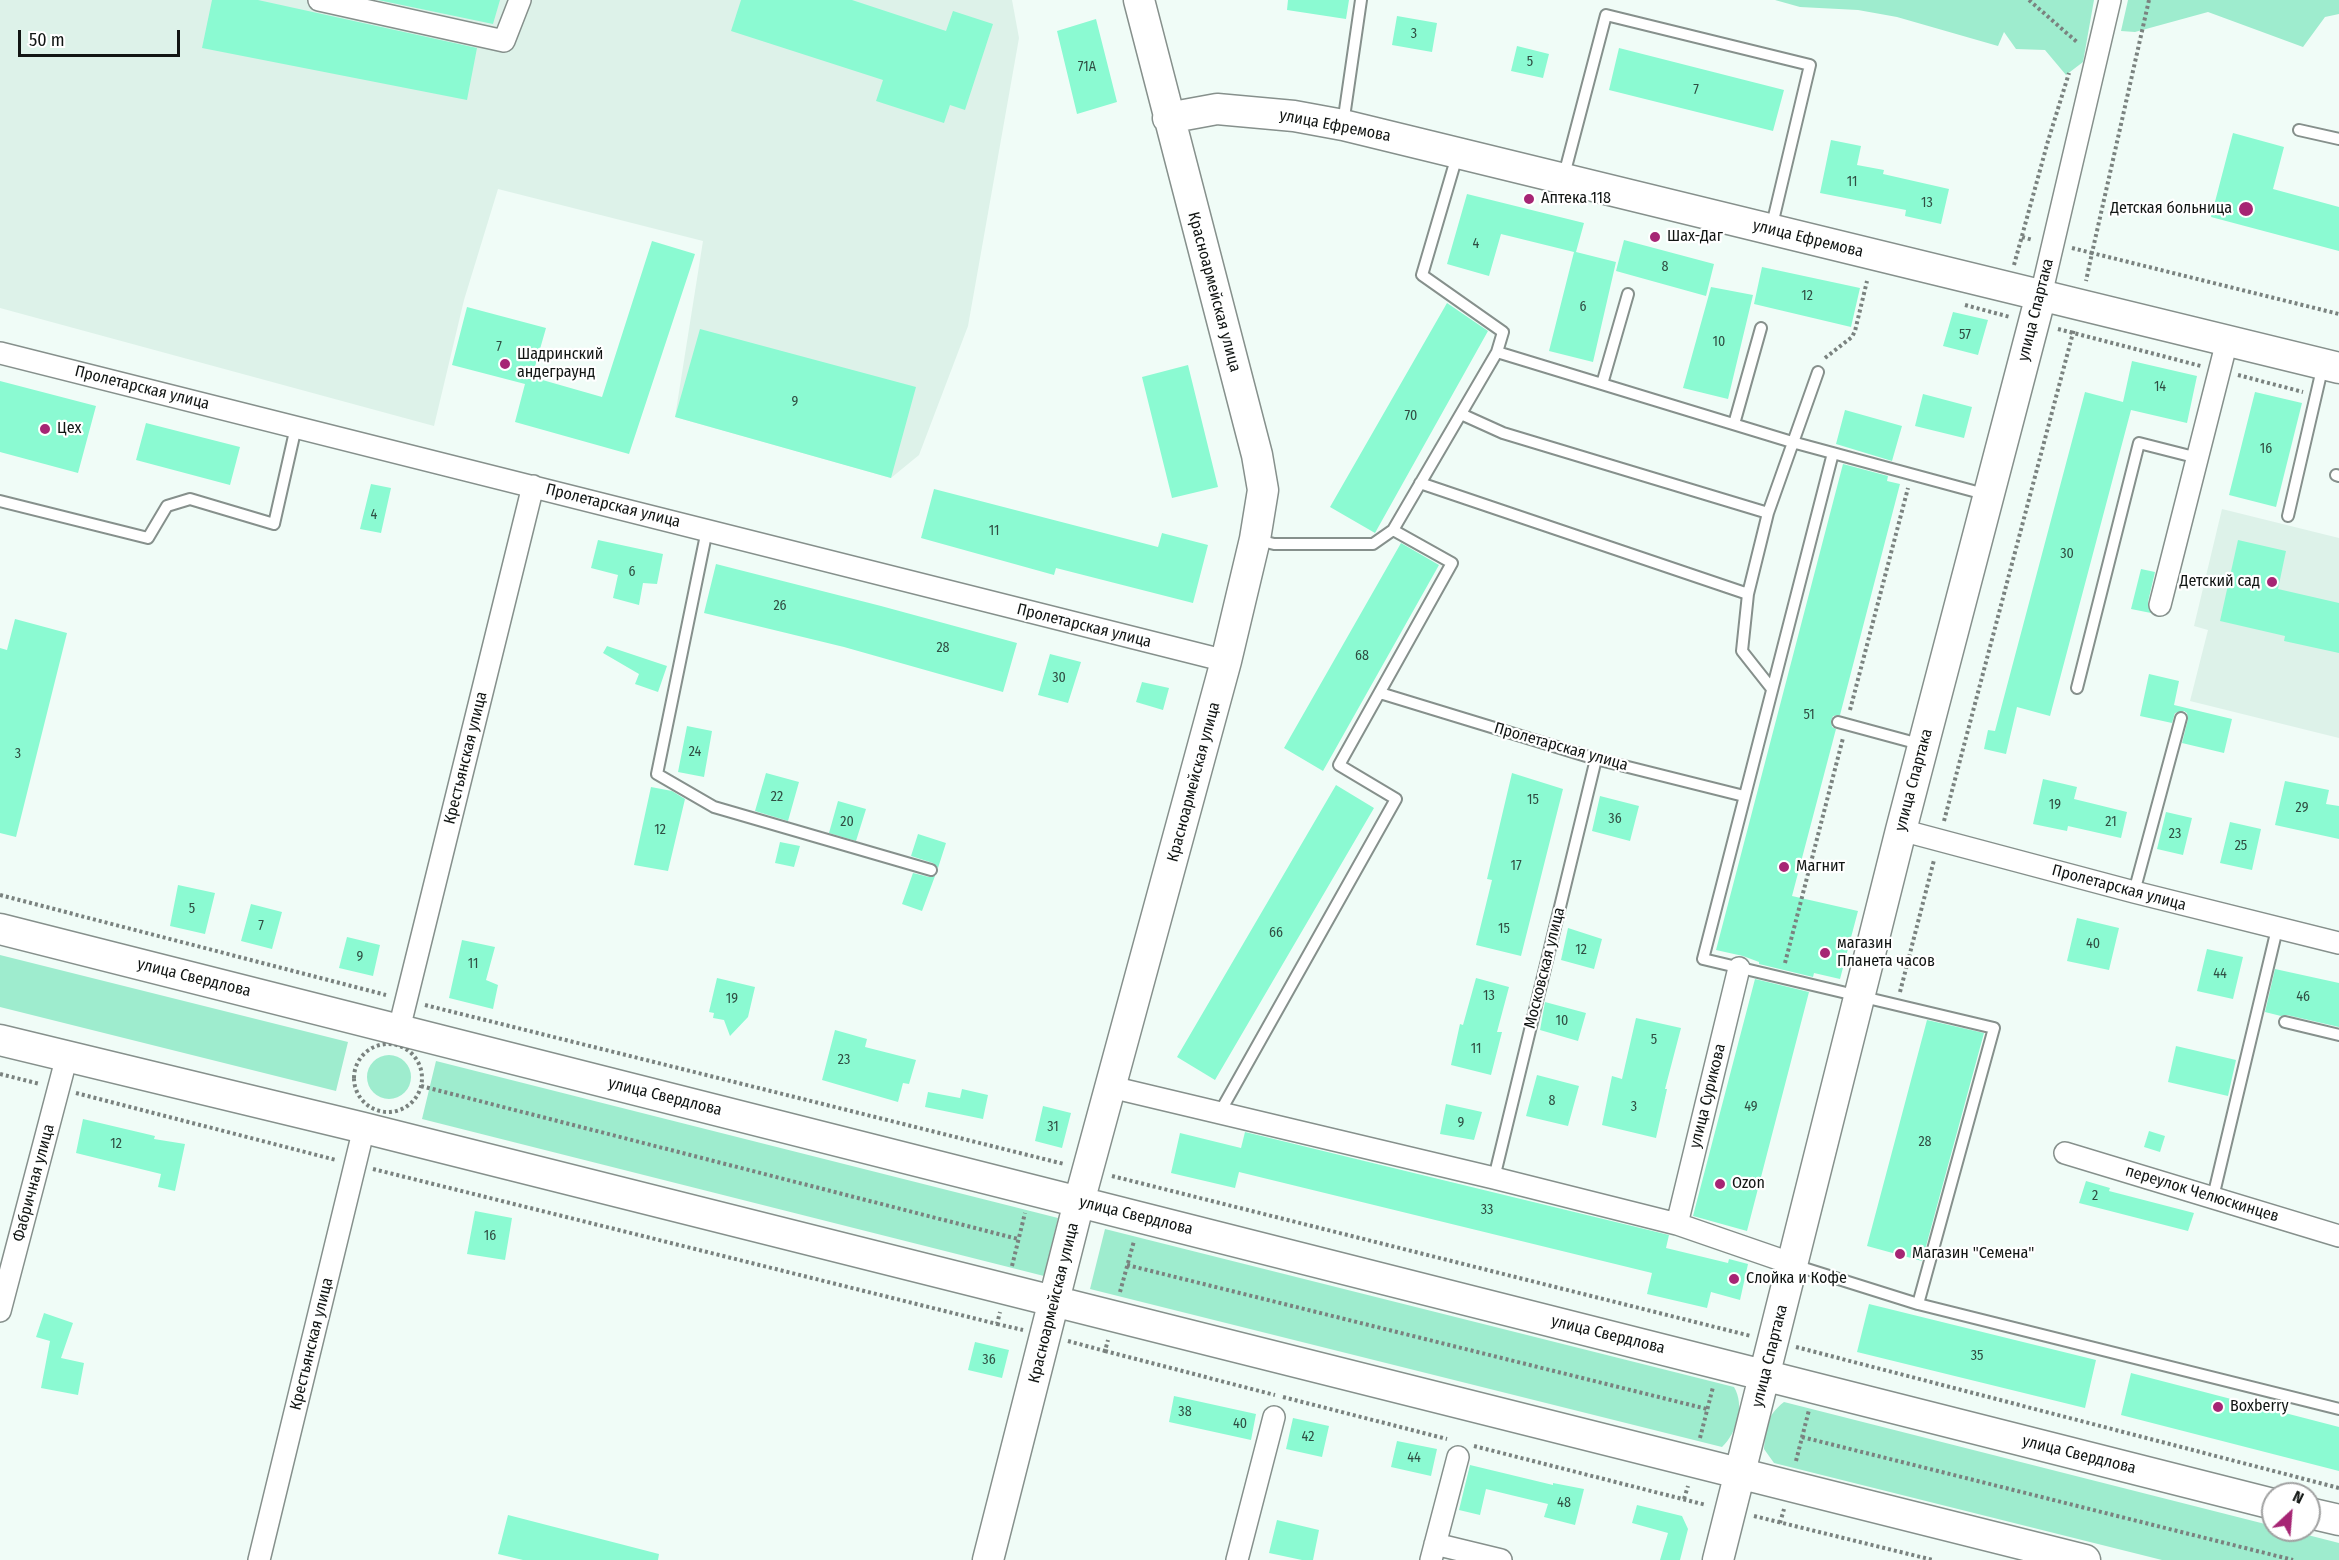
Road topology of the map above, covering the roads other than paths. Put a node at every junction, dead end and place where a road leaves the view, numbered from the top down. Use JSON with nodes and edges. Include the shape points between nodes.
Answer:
{"nodes":[{"id":1,"x":319,"y":0,"type":"edge"},
{"id":2,"x":520,"y":0,"type":"edge"},
{"id":3,"x":1139,"y":0,"type":"edge"},
{"id":4,"x":1361,"y":0,"type":"edge"},
{"id":5,"x":2110,"y":0,"type":"edge"},
{"id":6,"x":1168,"y":118,"type":"junction"},
{"id":7,"x":1343,"y":125,"type":"junction"},
{"id":8,"x":2299,"y":130,"type":"dead end"},
{"id":9,"x":2339,"y":140,"type":"edge"},
{"id":10,"x":1458,"y":153,"type":"junction"},
{"id":11,"x":1563,"y":179,"type":"junction"},
{"id":12,"x":1771,"y":230,"type":"junction"},
{"id":13,"x":1628,"y":294,"type":"dead end"},
{"id":14,"x":2041,"y":295,"type":"junction"},
{"id":15,"x":1761,"y":328,"type":"dead end"},
{"id":16,"x":2227,"y":341,"type":"junction"},
{"id":17,"x":1497,"y":352,"type":"junction"},
{"id":18,"x":0,"y":353,"type":"edge"},
{"id":19,"x":2331,"y":366,"type":"edge"},
{"id":20,"x":1818,"y":372,"type":"dead end"},
{"id":21,"x":1602,"y":384,"type":"junction"},
{"id":22,"x":1461,"y":414,"type":"junction"},
{"id":23,"x":1734,"y":423,"type":"junction"},
{"id":24,"x":296,"y":427,"type":"junction"},
{"id":25,"x":1792,"y":442,"type":"junction"},
{"id":26,"x":1833,"y":453,"type":"junction"},
{"id":27,"x":2198,"y":458,"type":"junction"},
{"id":28,"x":1420,"y":483,"type":"junction"},
{"id":29,"x":533,"y":486,"type":"junction"},
{"id":30,"x":1988,"y":495,"type":"junction"},
{"id":31,"x":0,"y":501,"type":"edge"},
{"id":32,"x":1768,"y":513,"type":"junction"},
{"id":33,"x":2288,"y":516,"type":"dead end"},
{"id":34,"x":707,"y":530,"type":"junction"},
{"id":35,"x":1393,"y":530,"type":"junction"},
{"id":36,"x":1255,"y":539,"type":"junction"},
{"id":37,"x":1748,"y":594,"type":"junction"},
{"id":38,"x":2160,"y":605,"type":"dead end"},
{"id":39,"x":1226,"y":662,"type":"junction"},
{"id":40,"x":2077,"y":688,"type":"dead end"},
{"id":41,"x":1772,"y":689,"type":"junction"},
{"id":42,"x":1380,"y":693,"type":"junction"},
{"id":43,"x":1768,"y":704,"type":"junction"},
{"id":44,"x":1780,"y":707,"type":"dead end"},
{"id":45,"x":2181,"y":718,"type":"dead end"},
{"id":46,"x":1838,"y":722,"type":"dead end"},
{"id":47,"x":1923,"y":745,"type":"junction"},
{"id":48,"x":1596,"y":759,"type":"junction"},
{"id":49,"x":1744,"y":796,"type":"junction"},
{"id":50,"x":1901,"y":830,"type":"junction"},
{"id":51,"x":931,"y":870,"type":"dead end"},
{"id":52,"x":2134,"y":892,"type":"junction"},
{"id":53,"x":0,"y":928,"type":"edge"},
{"id":54,"x":2277,"y":929,"type":"junction"},
{"id":55,"x":2339,"y":943,"type":"edge"},
{"id":56,"x":1739,"y":968,"type":"junction"},
{"id":57,"x":1860,"y":997,"type":"junction"},
{"id":58,"x":2285,"y":1022,"type":"dead end"},
{"id":59,"x":399,"y":1029,"type":"junction"},
{"id":60,"x":2339,"y":1035,"type":"edge"},
{"id":61,"x":0,"y":1040,"type":"edge"},
{"id":62,"x":67,"y":1056,"type":"junction"},
{"id":63,"x":1111,"y":1087,"type":"junction"},
{"id":64,"x":1220,"y":1112,"type":"junction"},
{"id":65,"x":364,"y":1128,"type":"junction"},
{"id":66,"x":2065,"y":1154,"type":"dead end"},
{"id":67,"x":1494,"y":1178,"type":"junction"},
{"id":68,"x":2213,"y":1197,"type":"junction"},
{"id":69,"x":1080,"y":1202,"type":"junction"},
{"id":70,"x":1677,"y":1224,"type":"junction"},
{"id":71,"x":2339,"y":1236,"type":"edge"},
{"id":72,"x":1793,"y":1264,"type":"junction"},
{"id":73,"x":1054,"y":1300,"type":"junction"},
{"id":74,"x":1918,"y":1304,"type":"junction"},
{"id":75,"x":0,"y":1311,"type":"edge"},
{"id":76,"x":1766,"y":1376,"type":"junction"},
{"id":77,"x":2339,"y":1409,"type":"edge"},
{"id":78,"x":1274,"y":1417,"type":"dead end"},
{"id":79,"x":1462,"y":1448,"type":"road end"},
{"id":80,"x":1739,"y":1474,"type":"junction"},
{"id":81,"x":2261,"y":1501,"type":"edge"},
{"id":82,"x":2321,"y":1516,"type":"edge"},
{"id":83,"x":2339,"y":1521,"type":"edge"},
{"id":84,"x":1433,"y":1552,"type":"edge"},
{"id":85,"x":259,"y":1560,"type":"edge"},
{"id":86,"x":988,"y":1560,"type":"edge"},
{"id":87,"x":1237,"y":1560,"type":"edge"},
{"id":88,"x":1501,"y":1560,"type":"edge"},
{"id":89,"x":1719,"y":1560,"type":"edge"},
{"id":90,"x":2085,"y":1560,"type":"edge"}],
"edges":[{"from":1,"to":2,"type":"street","via":[[504,41]]},
{"from":3,"to":6,"type":"main road","name":"Красноармейская улица"},
{"from":4,"to":7,"type":"lane"},
{"from":5,"to":14,"type":"street","name":"улица Спартака"},
{"from":6,"to":7,"type":"main road","name":"улица Ефремова","via":[[1217,109]]},
{"from":6,"to":36,"type":"main road","name":"Красноармейская улица","via":[[1257,455],[1263,490]]},
{"from":7,"to":10,"type":"main road","name":"улица Ефремова"},
{"from":8,"to":9,"type":"lane"},
{"from":10,"to":11,"type":"main road","name":"улица Ефремова"},
{"from":10,"to":17,"type":"lane","via":[[1422,275],[1503,332]]},
{"from":11,"to":12,"type":"main road","name":"улица Ефремова"},
{"from":11,"to":12,"type":"lane","via":[[1605,15],[1810,65]]},
{"from":12,"to":14,"type":"main road","name":"улица Ефремова","via":[[2005,301]]},
{"from":13,"to":21,"type":"lane"},
{"from":14,"to":16,"type":"main road","name":"улица Ефремова"},
{"from":14,"to":30,"type":"main road","name":"улица Спартака"},
{"from":15,"to":23,"type":"lane"},
{"from":16,"to":19,"type":"main road","name":"улица Ефремова"},
{"from":16,"to":27,"type":"street"},
{"from":17,"to":21,"type":"lane"},
{"from":17,"to":22,"type":"lane"},
{"from":18,"to":24,"type":"street","name":"Пролетарская улица"},
{"from":19,"to":33,"type":"lane"},
{"from":20,"to":25,"type":"lane"},
{"from":21,"to":23,"type":"lane"},
{"from":22,"to":28,"type":"lane"},
{"from":22,"to":32,"type":"lane","via":[[1503,433]]},
{"from":23,"to":25,"type":"lane"},
{"from":24,"to":29,"type":"street","name":"Пролетарская улица"},
{"from":24,"to":31,"type":"lane","via":[[274,524],[190,499],[167,506],[148,538]]},
{"from":25,"to":26,"type":"lane"},
{"from":25,"to":32,"type":"lane"},
{"from":26,"to":30,"type":"lane"},
{"from":26,"to":41,"type":"lane"},
{"from":27,"to":38,"type":"street"},
{"from":27,"to":40,"type":"lane","via":[[2139,443]]},
{"from":28,"to":35,"type":"lane"},
{"from":28,"to":37,"type":"lane"},
{"from":29,"to":34,"type":"street","name":"Пролетарская улица"},
{"from":29,"to":59,"type":"street","name":"Крестьянская улица"},
{"from":30,"to":47,"type":"main road","name":"улица Спартака"},
{"from":32,"to":37,"type":"lane"},
{"from":34,"to":39,"type":"street","name":"Пролетарская улица"},
{"from":34,"to":51,"type":"lane","via":[[657,774],[714,807]]},
{"from":35,"to":36,"type":"lane","via":[[1373,544],[1274,544]]},
{"from":35,"to":42,"type":"lane","via":[[1452,563]]},
{"from":36,"to":39,"type":"main road","name":"Красноармейская улица"},
{"from":37,"to":41,"type":"lane","via":[[1742,651]]},
{"from":39,"to":63,"type":"main road","name":"Красноармейская улица"},
{"from":41,"to":43,"type":"lane"},
{"from":42,"to":48,"type":"lane","name":"Пролетарская улица"},
{"from":42,"to":64,"type":"lane","via":[[1339,765],[1396,799]]},
{"from":43,"to":44,"type":"lane"},
{"from":43,"to":49,"type":"lane"},
{"from":45,"to":52,"type":"lane"},
{"from":46,"to":47,"type":"lane"},
{"from":47,"to":50,"type":"main road","name":"улица Спартака"},
{"from":48,"to":49,"type":"lane","name":"Пролетарская улица"},
{"from":48,"to":67,"type":"lane","name":"Московская улица"},
{"from":49,"to":56,"type":"lane","via":[[1703,959]]},
{"from":50,"to":52,"type":"street","name":"Пролетарская улица"},
{"from":50,"to":57,"type":"main road","name":"улица Спартака"},
{"from":52,"to":54,"type":"street","name":"Пролетарская улица"},
{"from":53,"to":59,"type":"main road","name":"улица Свердлова"},
{"from":54,"to":55,"type":"street","name":"Пролетарская улица"},
{"from":54,"to":68,"type":"lane"},
{"from":56,"to":57,"type":"lane"},
{"from":56,"to":70,"type":"street","name":"улица Сурикова"},
{"from":57,"to":72,"type":"main road","name":"улица Спартака"},
{"from":57,"to":74,"type":"lane","via":[[1994,1028]]},
{"from":58,"to":60,"type":"lane"},
{"from":59,"to":69,"type":"main road","name":"улица Свердлова"},
{"from":61,"to":62,"type":"main road"},
{"from":62,"to":65,"type":"main road"},
{"from":62,"to":75,"type":"street","name":"Фабричная улица"},
{"from":63,"to":64,"type":"street"},
{"from":63,"to":69,"type":"main road","name":"Красноармейская улица"},
{"from":64,"to":67,"type":"street"},
{"from":65,"to":73,"type":"main road"},
{"from":65,"to":85,"type":"street","name":"Крестьянская улица"},
{"from":66,"to":68,"type":"street","name":"переулок Челюскинцев"},
{"from":67,"to":70,"type":"street"},
{"from":68,"to":71,"type":"street","name":"переулок Челюскинцев"},
{"from":69,"to":73,"type":"main road","name":"Красноармейская улица"},
{"from":69,"to":76,"type":"main road","name":"улица Свердлова"},
{"from":70,"to":72,"type":"street"},
{"from":72,"to":74,"type":"lane"},
{"from":72,"to":76,"type":"main road","name":"улица Спартака"},
{"from":73,"to":80,"type":"main road"},
{"from":73,"to":86,"type":"main road","name":"Красноармейская улица"},
{"from":74,"to":77,"type":"lane"},
{"from":76,"to":80,"type":"main road","name":"улица Спартака"},
{"from":76,"to":81,"type":"main road","name":"улица Свердлова"},
{"from":78,"to":87,"type":"street"},
{"from":79,"to":84,"type":"street"},
{"from":80,"to":89,"type":"main road","name":"улица Спартака"},
{"from":80,"to":90,"type":"main road"},
{"from":82,"to":83,"type":"main road"},
{"from":84,"to":88,"type":"street"}]}
